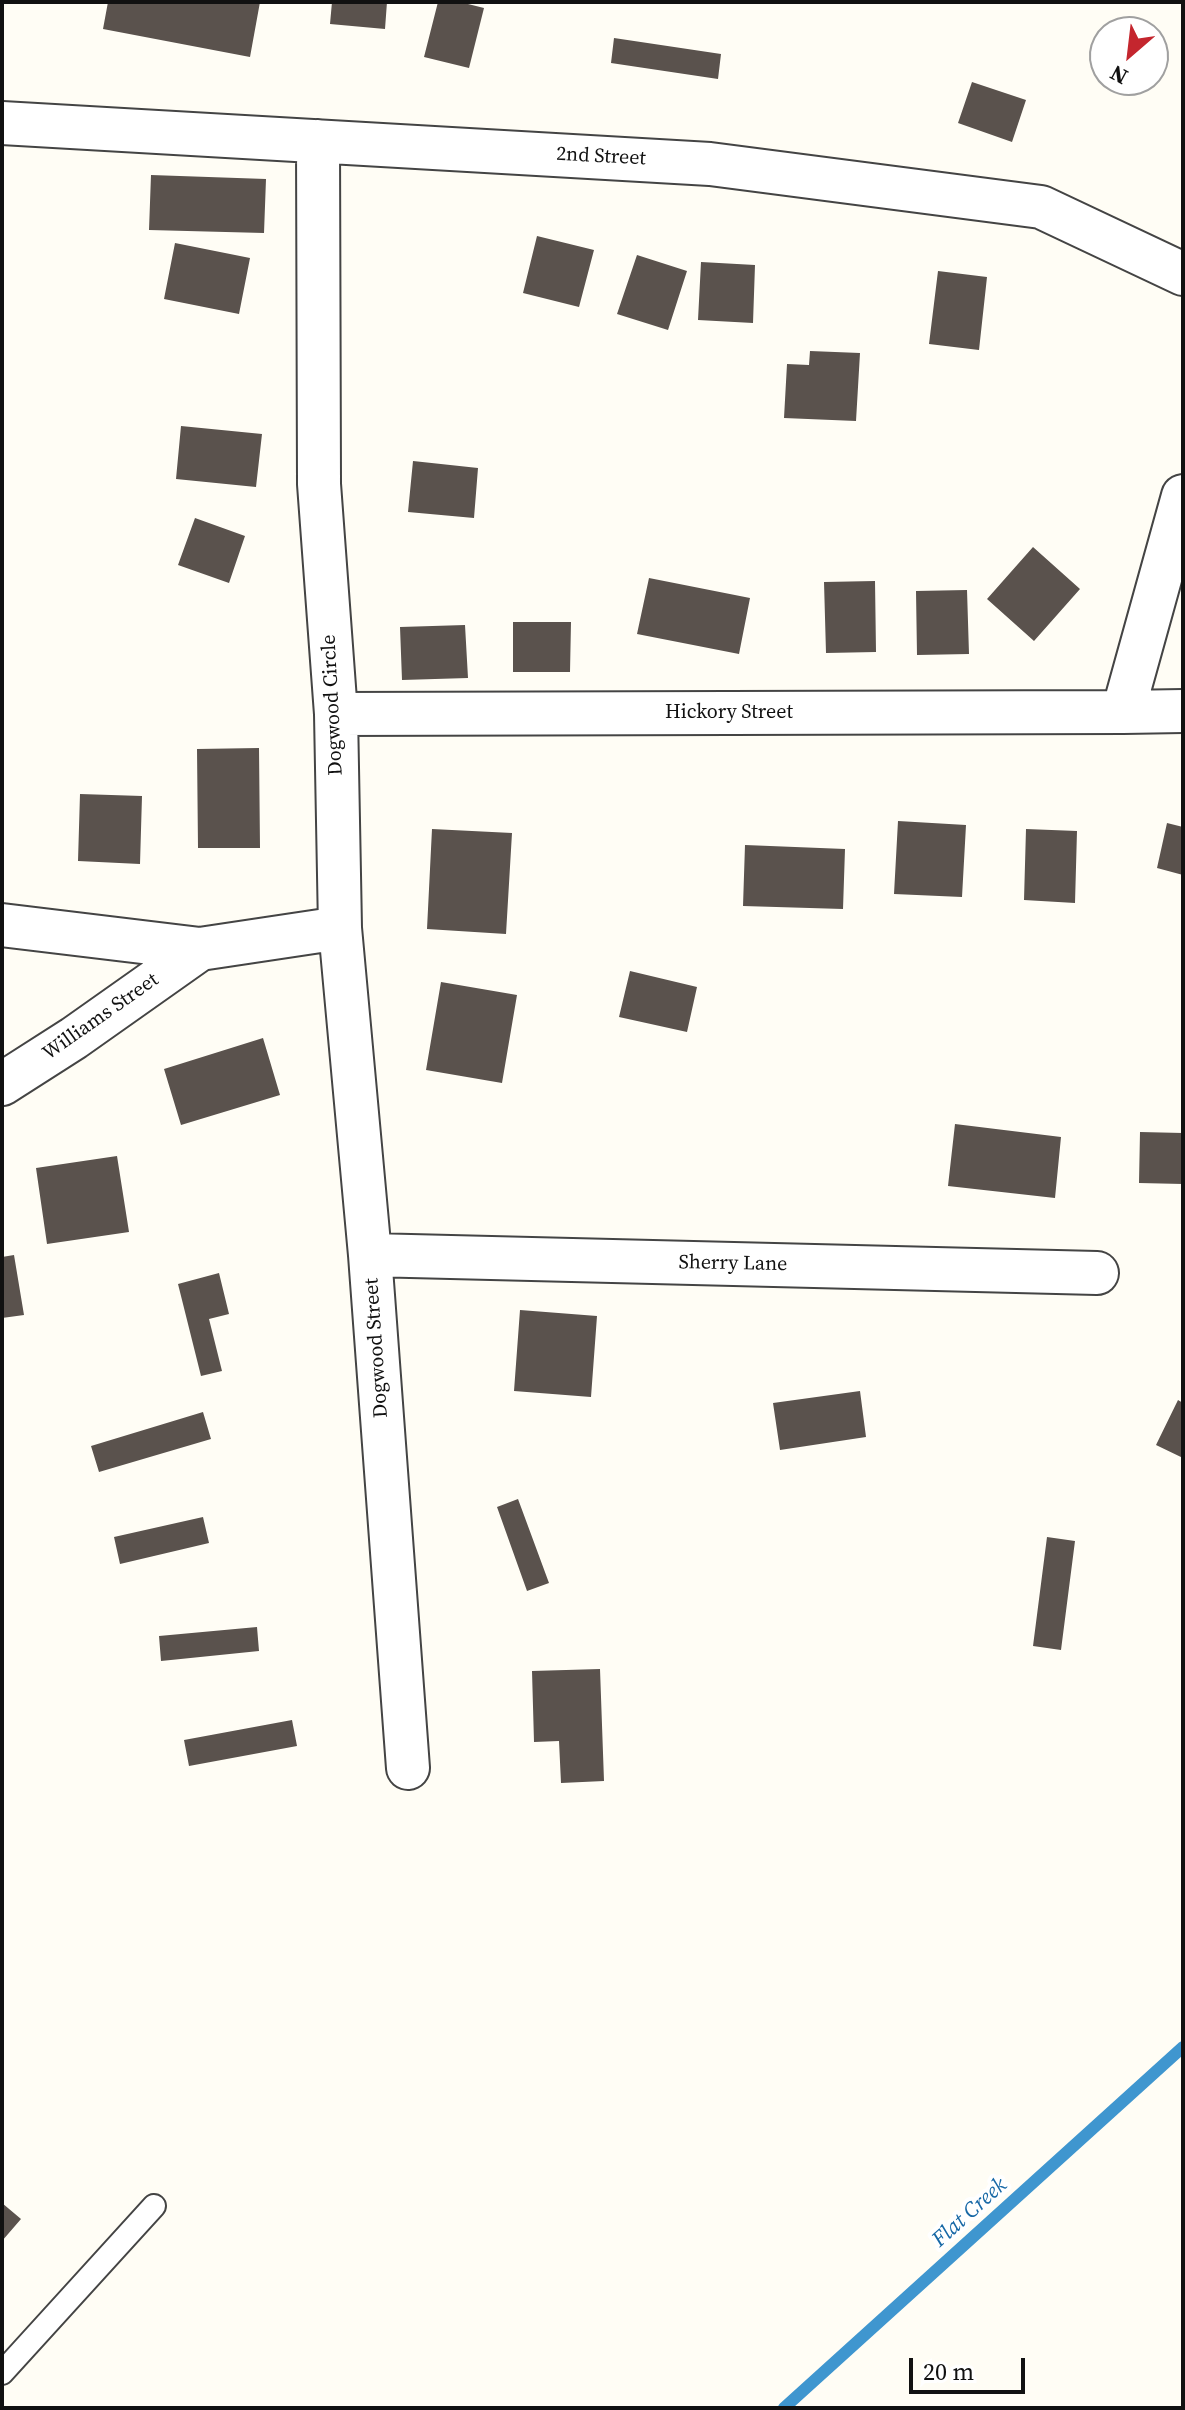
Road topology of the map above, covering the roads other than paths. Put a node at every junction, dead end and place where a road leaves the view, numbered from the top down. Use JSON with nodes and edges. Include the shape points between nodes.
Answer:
{"nodes":[{"id":1,"x":2,"y":123,"type":"edge"},
{"id":2,"x":318,"y":141,"type":"junction"},
{"id":3,"x":1183,"y":274,"type":"edge"},
{"id":4,"x":1183,"y":496,"type":"edge"},
{"id":5,"x":1183,"y":711,"type":"edge"},
{"id":6,"x":1123,"y":712,"type":"junction"},
{"id":7,"x":336,"y":714,"type":"junction"},
{"id":8,"x":2,"y":925,"type":"edge"},
{"id":9,"x":340,"y":928,"type":"junction"},
{"id":10,"x":200,"y":949,"type":"junction"},
{"id":11,"x":2,"y":1084,"type":"edge"},
{"id":12,"x":370,"y":1255,"type":"junction"},
{"id":13,"x":1097,"y":1273,"type":"dead end"},
{"id":14,"x":408,"y":1768,"type":"dead end"},
{"id":15,"x":154,"y":2206,"type":"dead end"},
{"id":16,"x":2,"y":2373,"type":"edge"}],
"edges":[{"from":1,"to":2,"type":"street","name":"2nd Street"},
{"from":2,"to":3,"type":"street","name":"2nd Street","via":[[710,164],[1041,207]]},
{"from":2,"to":7,"type":"street","name":"Dogwood Circle","via":[[319,484]]},
{"from":4,"to":6,"type":"street"},
{"from":5,"to":6,"type":"street","name":"Hickory Street"},
{"from":6,"to":7,"type":"street","name":"Hickory Street"},
{"from":7,"to":9,"type":"street","name":"Dogwood Circle"},
{"from":8,"to":10,"type":"street"},
{"from":9,"to":10,"type":"street"},
{"from":9,"to":12,"type":"street","name":"Dogwood Street"},
{"from":10,"to":11,"type":"street","name":"Williams Street"},
{"from":12,"to":13,"type":"street","name":"Sherry Lane"},
{"from":12,"to":14,"type":"street","name":"Dogwood Street"},
{"from":15,"to":16,"type":"lane"}]}
